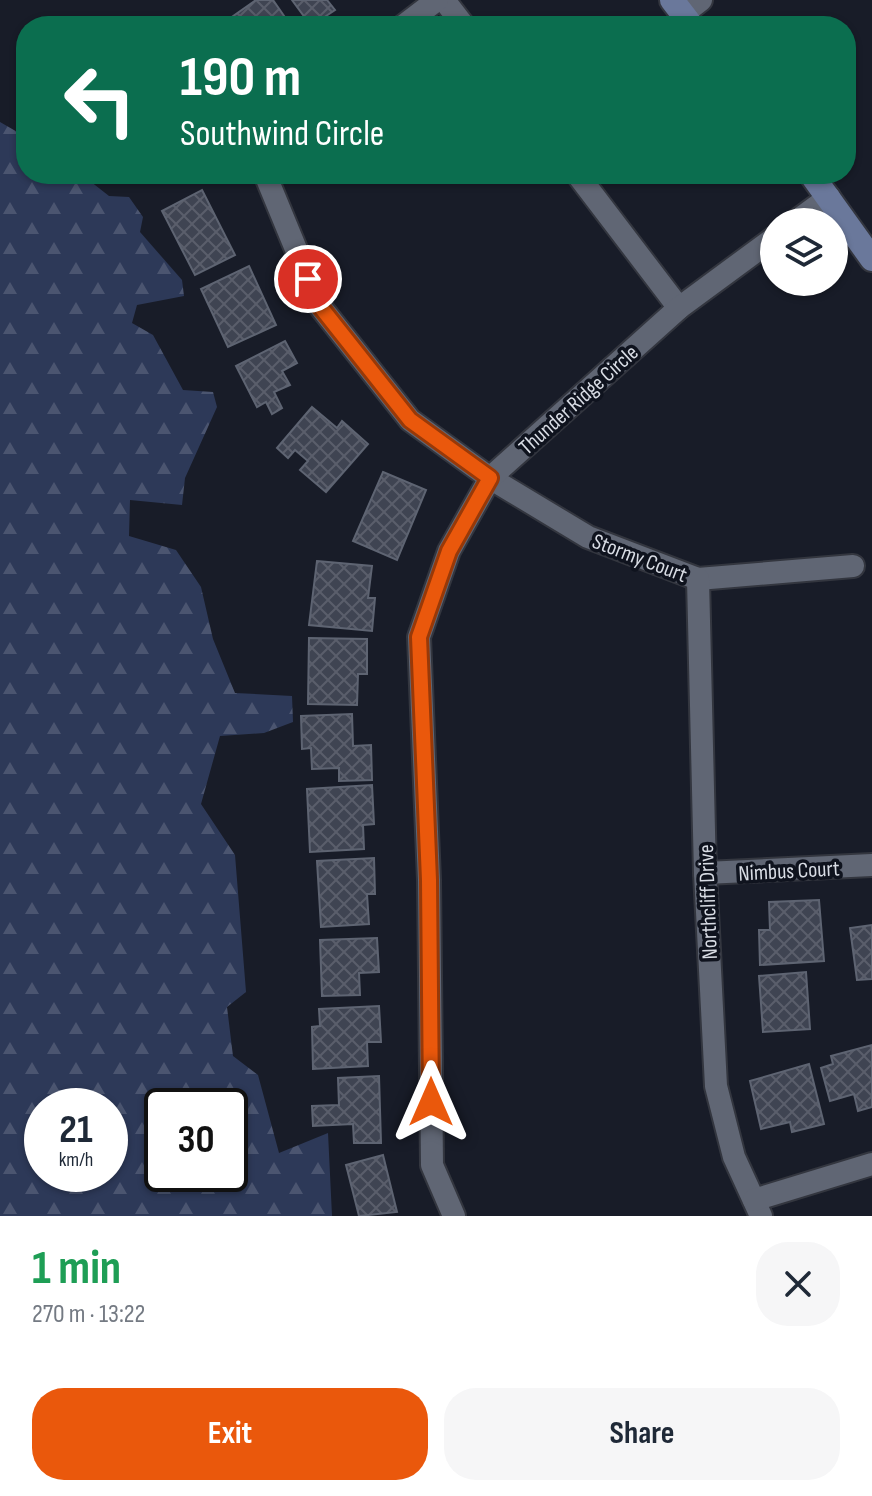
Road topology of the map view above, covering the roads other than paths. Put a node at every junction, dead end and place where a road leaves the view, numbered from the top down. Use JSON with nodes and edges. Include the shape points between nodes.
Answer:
{"nodes":[{"id":1,"x":437,"y":0,"type":"edge"},
{"id":2,"x":444,"y":0,"type":"edge"},
{"id":3,"x":416,"y":16,"type":"edge"},
{"id":4,"x":456,"y":16,"type":"edge"},
{"id":5,"x":269,"y":184,"type":"edge"},
{"id":6,"x":585,"y":184,"type":"edge"},
{"id":7,"x":819,"y":184,"type":"edge"},
{"id":8,"x":829,"y":197,"type":"junction"},
{"id":9,"x":814,"y":208,"type":"edge"},
{"id":10,"x":760,"y":248,"type":"edge"},
{"id":11,"x":872,"y":259,"type":"edge"},
{"id":12,"x":679,"y":308,"type":"junction"},
{"id":13,"x":490,"y":478,"type":"junction"},
{"id":14,"x":853,"y":566,"type":"dead end"},
{"id":15,"x":698,"y":579,"type":"junction"},
{"id":16,"x":872,"y":865,"type":"edge"},
{"id":17,"x":705,"y":873,"type":"junction"},
{"id":18,"x":872,"y":1164,"type":"edge"},
{"id":19,"x":757,"y":1208,"type":"edge"},
{"id":20,"x":454,"y":1216,"type":"edge"}],
"edges":[{"from":1,"to":3,"type":"street"},
{"from":2,"to":4,"type":"street"},
{"from":5,"to":13,"type":"street","name":"Stormy Court","via":[[319,305],[410,420]]},
{"from":6,"to":12,"type":"street"},
{"from":7,"to":8,"type":"street"},
{"from":8,"to":9,"type":"street"},
{"from":8,"to":11,"type":"street"},
{"from":10,"to":12,"type":"street","name":"Thunder Ridge Circle"},
{"from":12,"to":13,"type":"street","name":"Thunder Ridge Circle"},
{"from":13,"to":15,"type":"street","name":"Stormy Court","via":[[588,537]]},
{"from":13,"to":20,"type":"street","name":"Thunder Ridge Circle","via":[[449,551],[419,637],[429,880],[432,1165]]},
{"from":14,"to":15,"type":"street","name":"Stormy Court"},
{"from":15,"to":17,"type":"street","name":"Northcliff Drive"},
{"from":16,"to":17,"type":"street","name":"Nimbus Court"},
{"from":17,"to":19,"type":"street","name":"Northcliff Drive","via":[[716,1086],[734,1157]]},
{"from":18,"to":19,"type":"street"}]}
